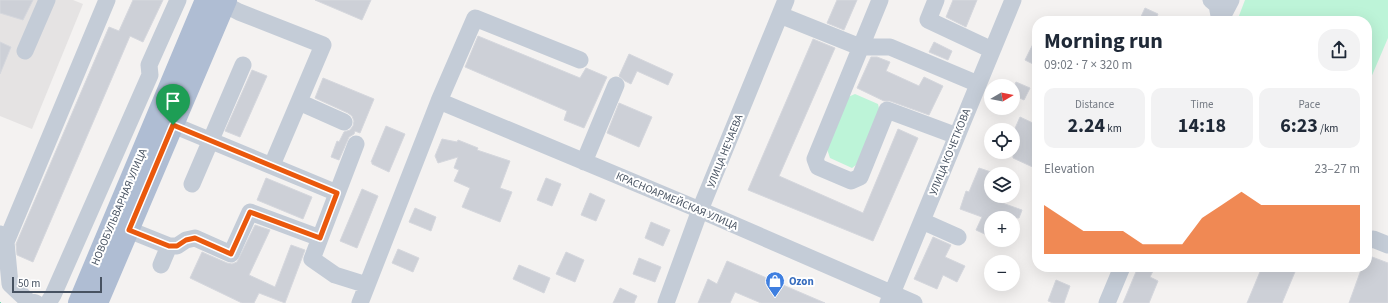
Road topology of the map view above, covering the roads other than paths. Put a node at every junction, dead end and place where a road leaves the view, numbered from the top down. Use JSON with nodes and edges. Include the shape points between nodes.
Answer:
{"nodes":[{"id":1,"x":47,"y":0,"type":"edge"},
{"id":2,"x":107,"y":0,"type":"edge"},
{"id":3,"x":178,"y":0,"type":"edge"},
{"id":4,"x":880,"y":0,"type":"edge"},
{"id":5,"x":936,"y":0,"type":"edge"},
{"id":6,"x":1013,"y":0,"type":"edge"},
{"id":7,"x":1211,"y":0,"type":"edge"},
{"id":8,"x":1231,"y":0,"type":"edge"},
{"id":9,"x":218,"y":1,"type":"edge"},
{"id":10,"x":783,"y":7,"type":"edge"},
{"id":11,"x":1219,"y":16,"type":"edge"},
{"id":12,"x":1223,"y":16,"type":"edge"},
{"id":13,"x":25,"y":50,"type":"dead end"},
{"id":14,"x":992,"y":50,"type":"junction"},
{"id":15,"x":862,"y":54,"type":"junction"},
{"id":16,"x":580,"y":60,"type":"dead end"},
{"id":17,"x":243,"y":65,"type":"dead end"},
{"id":18,"x":978,"y":84,"type":"junction"},
{"id":19,"x":616,"y":85,"type":"dead end"},
{"id":20,"x":439,"y":101,"type":"junction"},
{"id":21,"x":299,"y":102,"type":"junction"},
{"id":22,"x":344,"y":122,"type":"dead end"},
{"id":23,"x":173,"y":125,"type":"junction"},
{"id":24,"x":957,"y":136,"type":"junction"},
{"id":25,"x":211,"y":140,"type":"junction"},
{"id":26,"x":356,"y":144,"type":"dead end"},
{"id":27,"x":584,"y":162,"type":"junction"},
{"id":28,"x":272,"y":165,"type":"junction"},
{"id":29,"x":192,"y":184,"type":"dead end"},
{"id":30,"x":337,"y":193,"type":"junction"},
{"id":31,"x":700,"y":210,"type":"junction"},
{"id":32,"x":922,"y":221,"type":"junction"},
{"id":33,"x":129,"y":230,"type":"junction"},
{"id":34,"x":958,"y":237,"type":"dead end"},
{"id":35,"x":2,"y":238,"type":"edge"},
{"id":36,"x":320,"y":238,"type":"junction"},
{"id":37,"x":1372,"y":239,"type":"edge"},
{"id":38,"x":1388,"y":245,"type":"edge"},
{"id":39,"x":169,"y":246,"type":"junction"},
{"id":40,"x":161,"y":265,"type":"dead end"},
{"id":41,"x":1120,"y":272,"type":"edge"},
{"id":42,"x":367,"y":285,"type":"junction"},
{"id":43,"x":890,"y":298,"type":"edge"},
{"id":44,"x":36,"y":303,"type":"edge"},
{"id":45,"x":48,"y":303,"type":"edge"},
{"id":46,"x":79,"y":303,"type":"edge"},
{"id":47,"x":97,"y":303,"type":"edge"},
{"id":48,"x":360,"y":303,"type":"edge"},
{"id":49,"x":666,"y":303,"type":"edge"},
{"id":50,"x":914,"y":303,"type":"edge"},
{"id":51,"x":1107,"y":303,"type":"edge"}],
"edges":[{"from":1,"to":13,"type":"street"},
{"from":2,"to":35,"type":"street"},
{"from":3,"to":45,"type":"street","via":[[149,65],[150,75]]},
{"from":4,"to":15,"type":"street"},
{"from":5,"to":14,"type":"street","via":[[928,20]]},
{"from":6,"to":14,"type":"street","name":"УЛИЦА КОЧЕТКОВА"},
{"from":7,"to":11,"type":"street","via":[[1217,5]]},
{"from":8,"to":12,"type":"street"},
{"from":9,"to":21,"type":"street","via":[[239,12],[323,45]]},
{"from":9,"to":23,"type":"main road","name":"НОВОБУЛЬВАРНАЯ УЛИЦА"},
{"from":9,"to":46,"type":"main road","name":"НОВОБУЛЬВАРНАЯ УЛИЦА"},
{"from":10,"to":15,"type":"street"},
{"from":10,"to":31,"type":"street","name":"УЛИЦА НЕЧАЕВА"},
{"from":14,"to":18,"type":"street","name":"УЛИЦА КОЧЕТКОВА"},
{"from":15,"to":18,"type":"street","via":[[890,47]]},
{"from":15,"to":24,"type":"street","via":[[815,159],[818,167],[851,181],[860,177],[887,110]]},
{"from":16,"to":20,"type":"street","via":[[475,18]]},
{"from":17,"to":25,"type":"street"},
{"from":18,"to":24,"type":"street","name":"УЛИЦА КОЧЕТКОВА"},
{"from":19,"to":27,"type":"street"},
{"from":20,"to":27,"type":"street","name":"КРАСНОАРМЕЙСКАЯ УЛИЦА"},
{"from":20,"to":42,"type":"street"},
{"from":21,"to":22,"type":"street"},
{"from":21,"to":28,"type":"street"},
{"from":23,"to":25,"type":"street"},
{"from":23,"to":33,"type":"main road","name":"НОВОБУЛЬВАРНАЯ УЛИЦА"},
{"from":24,"to":32,"type":"street","name":"УЛИЦА КОЧЕТКОВА"},
{"from":25,"to":28,"type":"street"},
{"from":25,"to":29,"type":"street"},
{"from":26,"to":30,"type":"street"},
{"from":27,"to":31,"type":"street","name":"КРАСНОАРМЕЙСКАЯ УЛИЦА"},
{"from":28,"to":30,"type":"street"},
{"from":30,"to":36,"type":"street"},
{"from":31,"to":43,"type":"street","name":"КРАСНОАРМЕЙСКАЯ УЛИЦА"},
{"from":31,"to":49,"type":"street","name":"УЛИЦА НЕЧАЕВА"},
{"from":32,"to":34,"type":"street"},
{"from":32,"to":43,"type":"street","name":"УЛИЦА КОЧЕТКОВА"},
{"from":33,"to":39,"type":"street"},
{"from":33,"to":47,"type":"main road","name":"НОВОБУЛЬВАРНАЯ УЛИЦА"},
{"from":35,"to":44,"type":"street","via":[[10,284],[28,301]]},
{"from":36,"to":39,"type":"street","via":[[250,212],[231,254],[195,238],[177,246]]},
{"from":36,"to":42,"type":"street","via":[[312,260],[335,275]]},
{"from":37,"to":38,"type":"street"},
{"from":39,"to":40,"type":"street"},
{"from":41,"to":51,"type":"street"},
{"from":42,"to":48,"type":"street"},
{"from":43,"to":50,"type":"street","name":"КРАСНОАРМЕЙСКАЯ УЛИЦА"}]}
